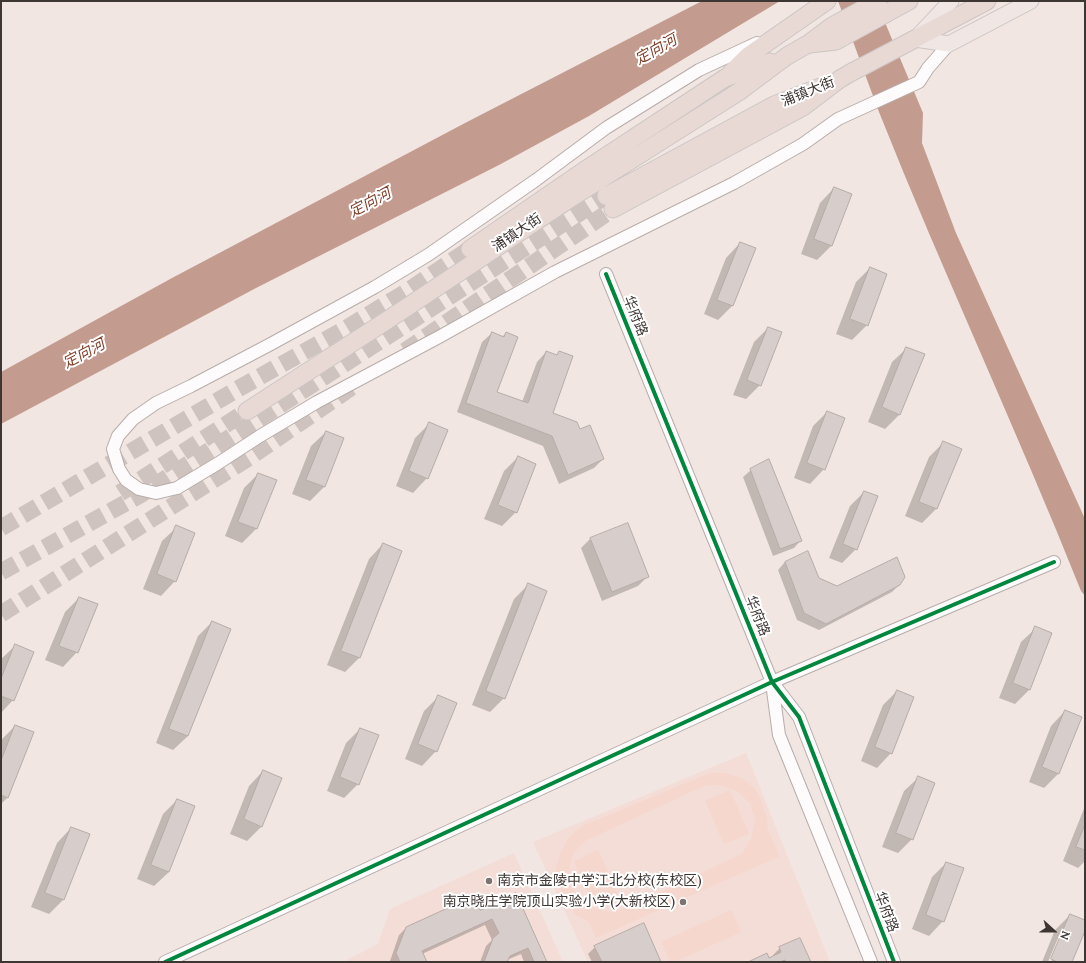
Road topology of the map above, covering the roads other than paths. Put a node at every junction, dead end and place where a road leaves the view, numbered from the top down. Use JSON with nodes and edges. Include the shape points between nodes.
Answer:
{"nodes":[{"id":1,"x":827,"y":1,"type":"edge"},
{"id":2,"x":878,"y":1,"type":"edge"},
{"id":3,"x":951,"y":1,"type":"edge"},
{"id":4,"x":987,"y":1,"type":"edge"},
{"id":5,"x":1031,"y":1,"type":"edge"},
{"id":6,"x":902,"y":5,"type":"edge"},
{"id":7,"x":789,"y":28,"type":"junction"},
{"id":8,"x":834,"y":33,"type":"junction"},
{"id":9,"x":915,"y":39,"type":"junction"},
{"id":10,"x":949,"y":44,"type":"junction"},
{"id":11,"x":787,"y":56,"type":"junction"},
{"id":12,"x":725,"y":78,"type":"junction"},
{"id":13,"x":610,"y":203,"type":"tunnel mouth"},
{"id":14,"x":470,"y":249,"type":"tunnel mouth"},
{"id":15,"x":606,"y":274,"type":"dead end"},
{"id":16,"x":247,"y":411,"type":"tunnel mouth"},
{"id":17,"x":1054,"y":562,"type":"dead end"},
{"id":18,"x":772,"y":682,"type":"junction"},
{"id":19,"x":165,"y":962,"type":"edge"},
{"id":20,"x":871,"y":962,"type":"edge"},
{"id":21,"x":894,"y":962,"type":"edge"}],
"edges":[{"from":1,"to":7,"type":"highway"},
{"from":2,"to":8,"type":"highway","name":"浦镇大街"},
{"from":3,"to":9,"type":"main road","name":"浦镇大街"},
{"from":4,"to":9,"type":"highway","name":"浦镇大街"},
{"from":5,"to":10,"type":"main road"},
{"from":6,"to":8,"type":"highway"},
{"from":7,"to":10,"type":"street","via":[[699,70],[606,128],[428,255],[269,345],[156,403],[133,419],[118,436],[113,449],[119,469],[126,480],[139,489],[156,493],[177,488],[317,402],[555,272],[734,183],[802,144],[838,119],[919,82]]},
{"from":7,"to":12,"type":"highway","via":[[748,56]]},
{"from":8,"to":11,"type":"highway","name":"浦镇大街"},
{"from":9,"to":10,"type":"main road"},
{"from":9,"to":13,"type":"highway","name":"浦镇大街","via":[[846,75],[803,107]]},
{"from":11,"to":12,"type":"highway","name":"浦镇大街"},
{"from":11,"to":16,"type":"highway","name":"浦镇大街","via":[[740,91],[571,198]]},
{"from":12,"to":14,"type":"highway","name":"浦镇大街"},
{"from":15,"to":18,"type":"street","name":"华府路"},
{"from":17,"to":18,"type":"street"},
{"from":18,"to":19,"type":"street"},
{"from":18,"to":20,"type":"street","name":"华府路","via":[[778,735]]},
{"from":18,"to":21,"type":"street","name":"华府路","via":[[799,717]]}]}
